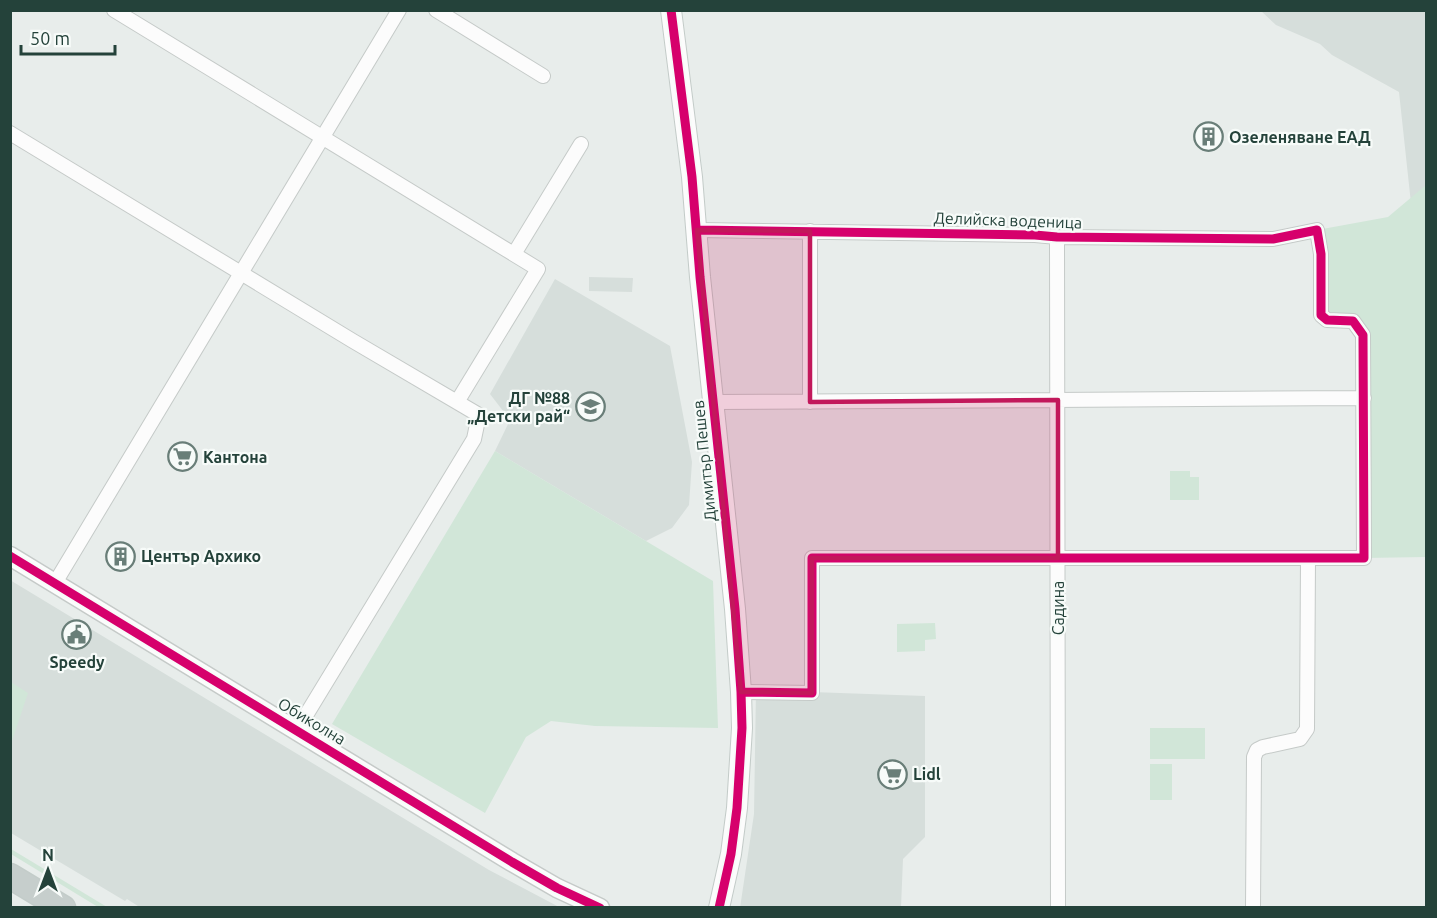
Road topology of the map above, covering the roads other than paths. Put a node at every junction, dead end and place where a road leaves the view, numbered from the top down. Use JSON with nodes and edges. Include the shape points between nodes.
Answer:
{"nodes":[{"id":1,"x":114,"y":10,"type":"edge"},
{"id":2,"x":399,"y":10,"type":"edge"},
{"id":3,"x":436,"y":10,"type":"edge"},
{"id":4,"x":671,"y":10,"type":"edge"},
{"id":5,"x":543,"y":76,"type":"dead end"},
{"id":6,"x":10,"y":133,"type":"edge"},
{"id":7,"x":323,"y":138,"type":"junction"},
{"id":8,"x":581,"y":144,"type":"dead end"},
{"id":9,"x":697,"y":230,"type":"junction"},
{"id":10,"x":810,"y":231,"type":"junction"},
{"id":11,"x":1058,"y":237,"type":"junction"},
{"id":12,"x":514,"y":254,"type":"junction"},
{"id":13,"x":242,"y":273,"type":"junction"},
{"id":14,"x":1364,"y":398,"type":"junction"},
{"id":15,"x":1058,"y":400,"type":"junction"},
{"id":16,"x":457,"y":402,"type":"junction"},
{"id":17,"x":713,"y":402,"type":"junction"},
{"id":18,"x":810,"y":402,"type":"junction"},
{"id":19,"x":10,"y":556,"type":"edge"},
{"id":20,"x":1058,"y":558,"type":"junction"},
{"id":21,"x":1308,"y":559,"type":"junction"},
{"id":22,"x":55,"y":583,"type":"junction"},
{"id":23,"x":741,"y":692,"type":"junction"},
{"id":24,"x":297,"y":730,"type":"junction"},
{"id":25,"x":10,"y":876,"type":"edge"},
{"id":26,"x":63,"y":908,"type":"edge"},
{"id":27,"x":600,"y":908,"type":"edge"},
{"id":28,"x":719,"y":908,"type":"edge"},
{"id":29,"x":1058,"y":908,"type":"edge"},
{"id":30,"x":1253,"y":908,"type":"edge"}],
"edges":[{"from":1,"to":7,"type":"street"},
{"from":2,"to":7,"type":"street"},
{"from":3,"to":5,"type":"street"},
{"from":4,"to":9,"type":"main road","name":"Димитър Пешев"},
{"from":6,"to":13,"type":"street"},
{"from":7,"to":12,"type":"street"},
{"from":7,"to":13,"type":"street"},
{"from":8,"to":12,"type":"street"},
{"from":9,"to":10,"type":"street","name":"Делийска воденица"},
{"from":9,"to":17,"type":"main road","name":"Димитър Пешев"},
{"from":10,"to":11,"type":"street","name":"Делийска воденица"},
{"from":10,"to":18,"type":"street"},
{"from":11,"to":14,"type":"street","name":"Делийска воденица","via":[[1272,239],[1317,231],[1321,315],[1327,320],[1353,321],[1363,335]]},
{"from":11,"to":15,"type":"street","name":"Садина"},
{"from":12,"to":16,"type":"street","via":[[538,269]]},
{"from":13,"to":16,"type":"street"},
{"from":13,"to":22,"type":"street"},
{"from":14,"to":15,"type":"street"},
{"from":14,"to":21,"type":"street","via":[[1364,558]]},
{"from":15,"to":18,"type":"street"},
{"from":15,"to":20,"type":"street","name":"Садина"},
{"from":16,"to":24,"type":"street","via":[[479,415],[474,439]]},
{"from":17,"to":18,"type":"street"},
{"from":17,"to":23,"type":"main road","name":"Димитър Пешев"},
{"from":19,"to":22,"type":"street","name":"Обиколна"},
{"from":20,"to":21,"type":"street"},
{"from":20,"to":23,"type":"street","via":[[812,558],[812,693]]},
{"from":20,"to":29,"type":"street","name":"Садина"},
{"from":21,"to":30,"type":"street","via":[[1307,729],[1300,739],[1263,747],[1254,757]]},
{"from":22,"to":24,"type":"street","name":"Обиколна"},
{"from":23,"to":28,"type":"main road","name":"Димитър Пешев","via":[[737,808]]},
{"from":24,"to":27,"type":"street","name":"Обиколна","via":[[512,862]]},
{"from":25,"to":26,"type":"highway"}]}
